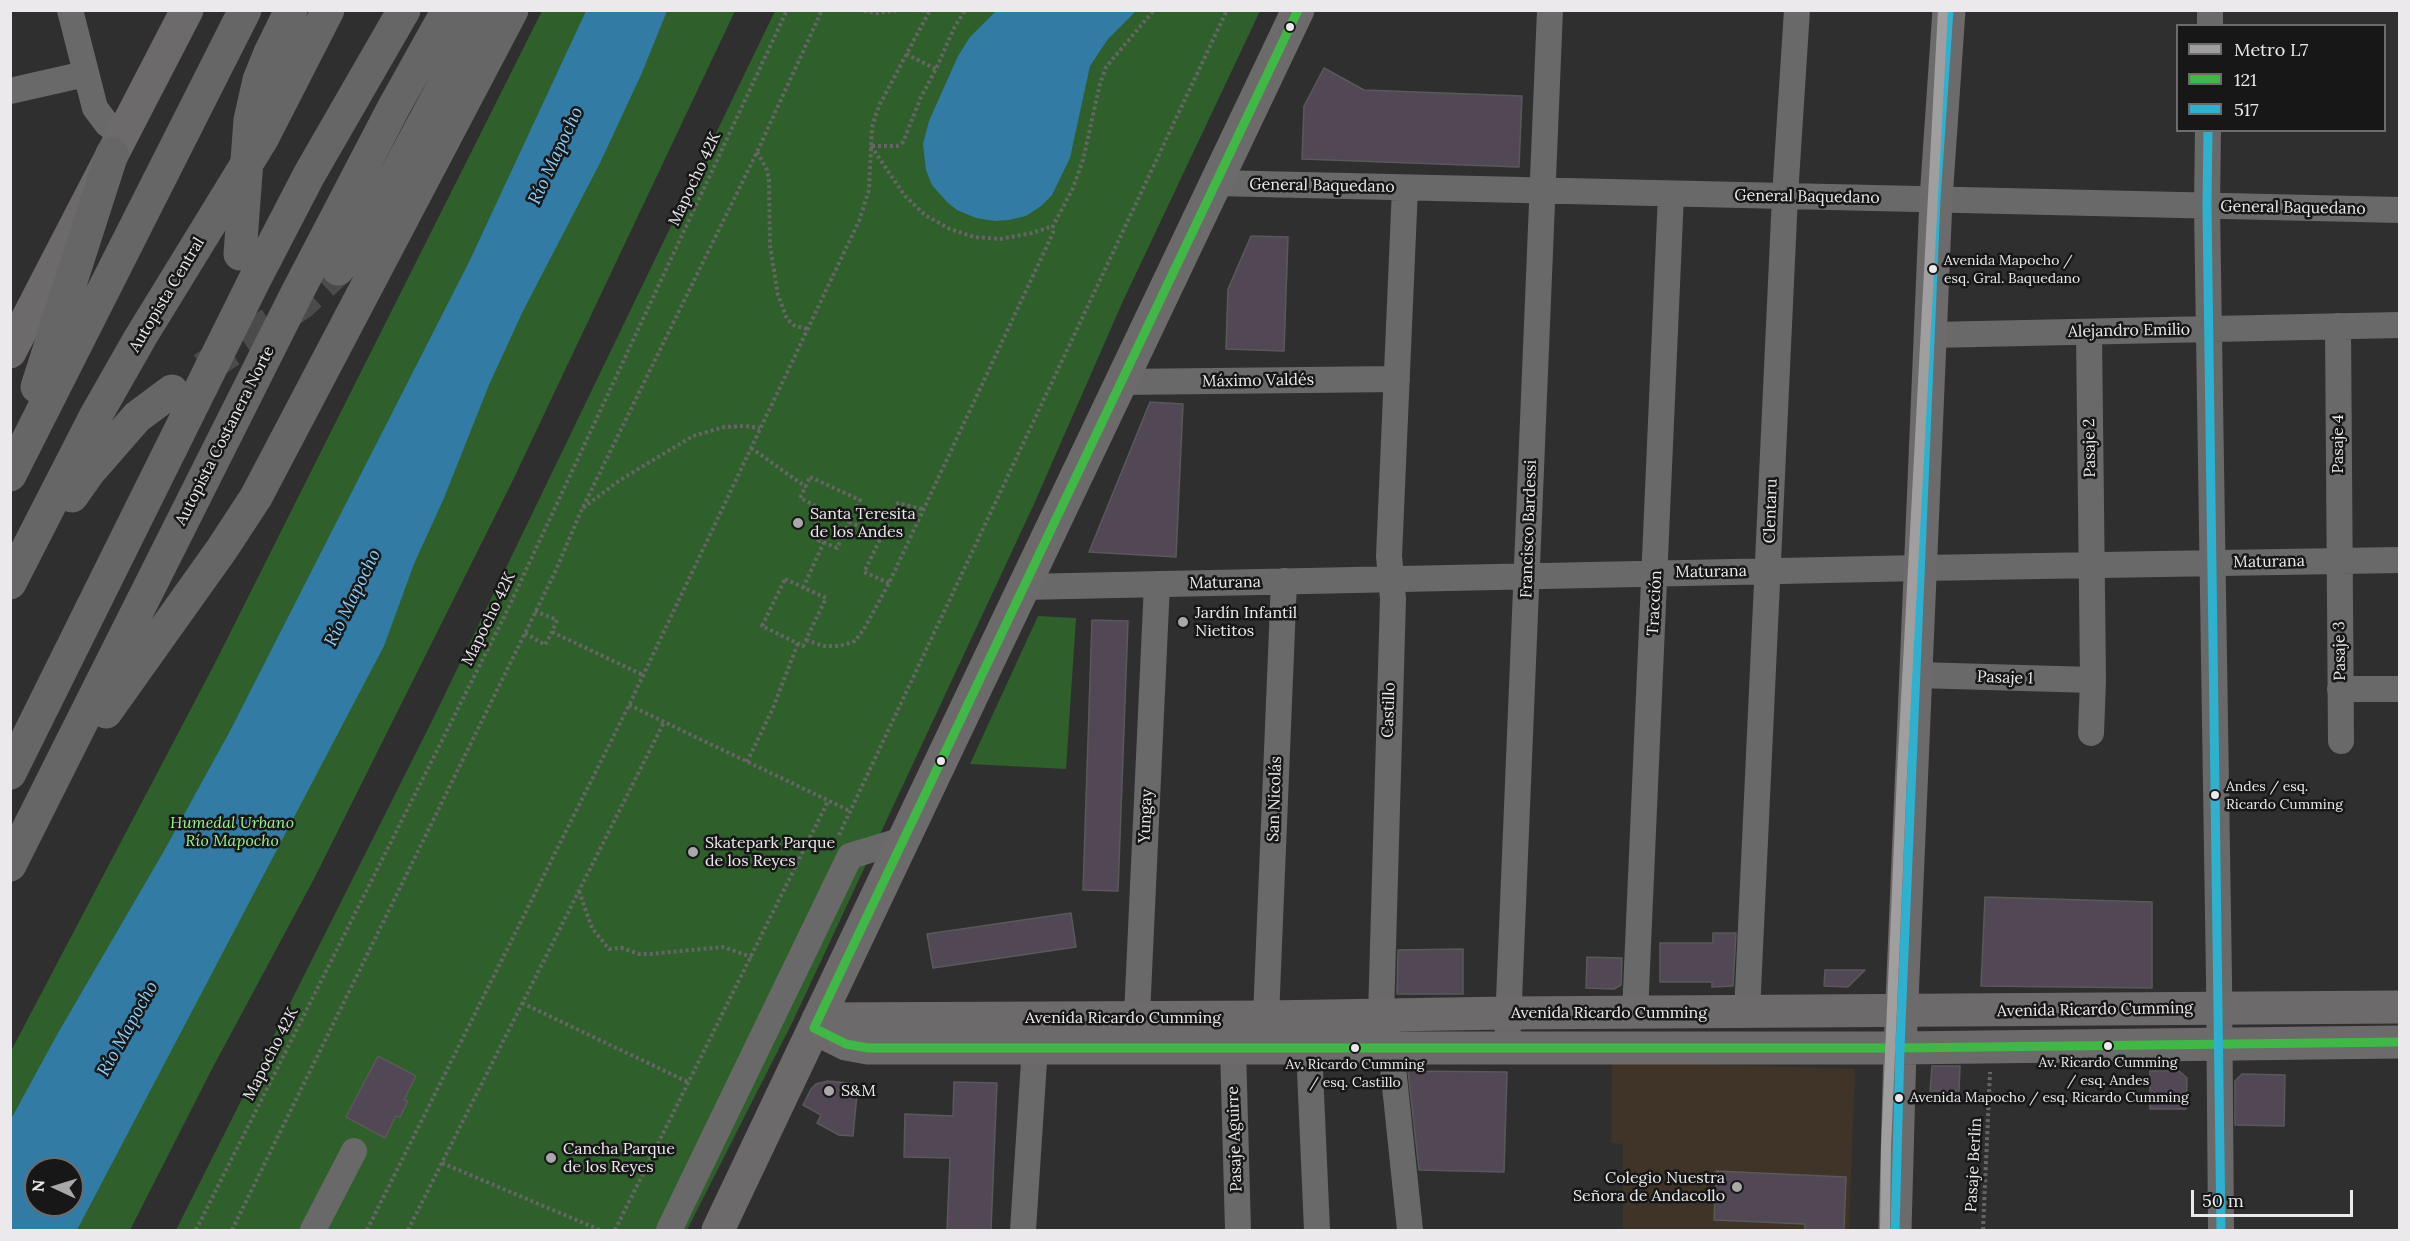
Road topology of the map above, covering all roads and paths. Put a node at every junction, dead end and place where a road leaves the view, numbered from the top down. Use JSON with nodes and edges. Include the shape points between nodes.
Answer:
{"nodes":[{"id":1,"x":70,"y":10,"type":"edge"},
{"id":2,"x":187,"y":10,"type":"edge"},
{"id":3,"x":245,"y":10,"type":"edge"},
{"id":4,"x":291,"y":10,"type":"edge"},
{"id":5,"x":328,"y":10,"type":"edge"},
{"id":6,"x":352,"y":10,"type":"edge"},
{"id":7,"x":404,"y":10,"type":"edge"},
{"id":8,"x":448,"y":10,"type":"edge"},
{"id":9,"x":484,"y":10,"type":"edge"},
{"id":10,"x":512,"y":10,"type":"edge"},
{"id":11,"x":787,"y":10,"type":"edge"},
{"id":12,"x":822,"y":10,"type":"edge"},
{"id":13,"x":858,"y":10,"type":"edge"},
{"id":14,"x":902,"y":10,"type":"edge"},
{"id":15,"x":910,"y":10,"type":"edge"},
{"id":16,"x":965,"y":10,"type":"edge"},
{"id":17,"x":1154,"y":10,"type":"edge"},
{"id":18,"x":1227,"y":10,"type":"edge"},
{"id":19,"x":1298,"y":10,"type":"edge"},
{"id":20,"x":1550,"y":10,"type":"edge"},
{"id":21,"x":1797,"y":10,"type":"edge"},
{"id":22,"x":1949,"y":10,"type":"edge"},
{"id":23,"x":929,"y":11,"type":"edge"},
{"id":24,"x":906,"y":54,"type":"junction"},
{"id":25,"x":936,"y":69,"type":"junction"},
{"id":26,"x":85,"y":74,"type":"junction"},
{"id":27,"x":10,"y":91,"type":"edge"},
{"id":28,"x":2208,"y":132,"type":"edge"},
{"id":29,"x":262,"y":139,"type":"junction"},
{"id":30,"x":117,"y":145,"type":"junction"},
{"id":31,"x":871,"y":146,"type":"junction"},
{"id":32,"x":757,"y":152,"type":"junction"},
{"id":33,"x":1215,"y":183,"type":"junction"},
{"id":34,"x":1405,"y":188,"type":"junction"},
{"id":35,"x":1543,"y":191,"type":"junction"},
{"id":36,"x":1671,"y":194,"type":"junction"},
{"id":37,"x":1785,"y":196,"type":"junction"},
{"id":38,"x":1936,"y":200,"type":"junction"},
{"id":39,"x":2207,"y":206,"type":"junction"},
{"id":40,"x":2400,"y":210,"type":"edge"},
{"id":41,"x":1053,"y":226,"type":"junction"},
{"id":42,"x":338,"y":269,"type":"tunnel mouth"},
{"id":43,"x":2400,"y":325,"type":"edge"},
{"id":44,"x":2338,"y":326,"type":"junction"},
{"id":45,"x":807,"y":329,"type":"junction"},
{"id":46,"x":2210,"y":329,"type":"junction"},
{"id":47,"x":2089,"y":332,"type":"junction"},
{"id":48,"x":1931,"y":335,"type":"junction"},
{"id":49,"x":10,"y":352,"type":"edge"},
{"id":50,"x":211,"y":366,"type":"junction"},
{"id":51,"x":1396,"y":379,"type":"junction"},
{"id":52,"x":1120,"y":382,"type":"junction"},
{"id":53,"x":172,"y":391,"type":"dead end"},
{"id":54,"x":760,"y":428,"type":"junction"},
{"id":55,"x":752,"y":448,"type":"junction"},
{"id":56,"x":10,"y":462,"type":"edge"},
{"id":57,"x":10,"y":475,"type":"edge"},
{"id":58,"x":806,"y":487,"type":"junction"},
{"id":59,"x":582,"y":509,"type":"junction"},
{"id":60,"x":922,"y":509,"type":"junction"},
{"id":61,"x":849,"y":522,"type":"junction"},
{"id":62,"x":882,"y":536,"type":"junction"},
{"id":63,"x":824,"y":542,"type":"junction"},
{"id":64,"x":2339,"y":561,"type":"junction"},
{"id":65,"x":2400,"y":561,"type":"edge"},
{"id":66,"x":2213,"y":563,"type":"junction"},
{"id":67,"x":2092,"y":565,"type":"junction"},
{"id":68,"x":1921,"y":568,"type":"junction"},
{"id":69,"x":1769,"y":571,"type":"junction"},
{"id":70,"x":1656,"y":573,"type":"junction"},
{"id":71,"x":1527,"y":576,"type":"junction"},
{"id":72,"x":1392,"y":579,"type":"junction"},
{"id":73,"x":1284,"y":581,"type":"junction"},
{"id":74,"x":10,"y":583,"type":"edge"},
{"id":75,"x":889,"y":583,"type":"junction"},
{"id":76,"x":1157,"y":584,"type":"junction"},
{"id":77,"x":1023,"y":587,"type":"junction"},
{"id":78,"x":803,"y":588,"type":"junction"},
{"id":79,"x":535,"y":611,"type":"junction"},
{"id":80,"x":552,"y":632,"type":"junction"},
{"id":81,"x":525,"y":633,"type":"junction"},
{"id":82,"x":806,"y":640,"type":"junction"},
{"id":83,"x":798,"y":644,"type":"junction"},
{"id":84,"x":643,"y":675,"type":"junction"},
{"id":85,"x":1917,"y":675,"type":"junction"},
{"id":86,"x":2093,"y":680,"type":"junction"},
{"id":87,"x":2400,"y":688,"type":"edge"},
{"id":88,"x":2340,"y":689,"type":"junction"},
{"id":89,"x":629,"y":705,"type":"junction"},
{"id":90,"x":664,"y":722,"type":"junction"},
{"id":91,"x":2091,"y":733,"type":"dead end"},
{"id":92,"x":2341,"y":741,"type":"dead end"},
{"id":93,"x":747,"y":762,"type":"junction"},
{"id":94,"x":10,"y":773,"type":"edge"},
{"id":95,"x":45,"y":799,"type":"junction"},
{"id":96,"x":828,"y":801,"type":"junction"},
{"id":97,"x":850,"y":811,"type":"junction"},
{"id":98,"x":903,"y":840,"type":"junction"},
{"id":99,"x":835,"y":843,"type":"dead end"},
{"id":100,"x":10,"y":864,"type":"edge"},
{"id":101,"x":579,"y":891,"type":"junction"},
{"id":102,"x":752,"y":957,"type":"junction"},
{"id":103,"x":522,"y":1003,"type":"junction"},
{"id":104,"x":2400,"y":1007,"type":"edge"},
{"id":105,"x":2219,"y":1009,"type":"junction"},
{"id":106,"x":1747,"y":1012,"type":"junction"},
{"id":107,"x":1901,"y":1012,"type":"junction"},
{"id":108,"x":1508,"y":1013,"type":"junction"},
{"id":109,"x":1635,"y":1013,"type":"junction"},
{"id":110,"x":1381,"y":1016,"type":"junction"},
{"id":111,"x":1266,"y":1017,"type":"junction"},
{"id":112,"x":816,"y":1023,"type":"junction"},
{"id":113,"x":1036,"y":1033,"type":"junction"},
{"id":114,"x":1137,"y":1033,"type":"junction"},
{"id":115,"x":2400,"y":1042,"type":"edge"},
{"id":116,"x":2220,"y":1043,"type":"junction"},
{"id":117,"x":1233,"y":1048,"type":"junction"},
{"id":118,"x":1309,"y":1048,"type":"junction"},
{"id":119,"x":1391,"y":1048,"type":"junction"},
{"id":120,"x":1507,"y":1048,"type":"junction"},
{"id":121,"x":1900,"y":1048,"type":"junction"},
{"id":122,"x":1990,"y":1064,"type":"dead end"},
{"id":123,"x":690,"y":1083,"type":"junction"},
{"id":124,"x":354,"y":1151,"type":"dead end"},
{"id":125,"x":442,"y":1163,"type":"junction"},
{"id":126,"x":196,"y":1230,"type":"edge"},
{"id":127,"x":232,"y":1230,"type":"edge"},
{"id":128,"x":313,"y":1230,"type":"edge"},
{"id":129,"x":367,"y":1230,"type":"edge"},
{"id":130,"x":408,"y":1230,"type":"edge"},
{"id":131,"x":600,"y":1230,"type":"edge"},
{"id":132,"x":615,"y":1230,"type":"edge"},
{"id":133,"x":669,"y":1230,"type":"edge"},
{"id":134,"x":718,"y":1230,"type":"edge"},
{"id":135,"x":1023,"y":1230,"type":"edge"},
{"id":136,"x":1238,"y":1230,"type":"edge"},
{"id":137,"x":1317,"y":1230,"type":"edge"},
{"id":138,"x":1410,"y":1230,"type":"edge"},
{"id":139,"x":1895,"y":1230,"type":"edge"},
{"id":140,"x":1983,"y":1230,"type":"edge"},
{"id":141,"x":2221,"y":1230,"type":"edge"}],
"edges":[{"from":1,"to":26,"type":"street"},
{"from":2,"to":30,"type":"main road"},
{"from":3,"to":57,"type":"highway"},
{"from":4,"to":50,"type":"highway","bridge":true,"via":[[259,80],[250,120],[240,254]]},
{"from":5,"to":29,"type":"highway","name":"Autopista Central"},
{"from":6,"to":29,"type":"highway"},
{"from":7,"to":50,"type":"highway","via":[[309,175]]},
{"from":8,"to":95,"type":"highway","name":"Autopista Costanera Norte","via":[[297,293]]},
{"from":9,"to":42,"type":"highway","via":[[375,214]]},
{"from":10,"to":95,"type":"highway","via":[[256,497]]},
{"from":11,"to":126,"type":"path","name":"Mapocho 42K","via":[[505,615]]},
{"from":12,"to":32,"type":"path"},
{"from":13,"to":14,"type":"path"},
{"from":15,"to":23,"type":"path"},
{"from":16,"to":25,"type":"path"},
{"from":17,"to":41,"type":"path","via":[[1106,67],[1078,175]]},
{"from":18,"to":97,"type":"path"},
{"from":19,"to":33,"type":"main road"},
{"from":20,"to":35,"type":"street","name":"Francisco Bardessi"},
{"from":21,"to":37,"type":"street","name":"Clentaru"},
{"from":22,"to":38,"type":"main road"},
{"from":23,"to":24,"type":"path"},
{"from":24,"to":25,"type":"path"},
{"from":24,"to":31,"type":"path","via":[[880,105]]},
{"from":25,"to":31,"type":"path","via":[[903,142],[897,146]]},
{"from":26,"to":27,"type":"street"},
{"from":26,"to":30,"type":"street","via":[[95,108]]},
{"from":28,"to":39,"type":"street"},
{"from":29,"to":74,"type":"highway","name":"Autopista Central","via":[[117,378]]},
{"from":30,"to":49,"type":"main road"},
{"from":30,"to":56,"type":"highway"},
{"from":31,"to":41,"type":"path","via":[[905,196],[925,215],[950,230],[1000,239]]},
{"from":31,"to":45,"type":"path","via":[[872,172],[859,221]]},
{"from":32,"to":45,"type":"path","via":[[769,180],[770,246],[778,295],[787,319]]},
{"from":32,"to":59,"type":"path"},
{"from":33,"to":34,"type":"street","name":"General Baquedano"},
{"from":33,"to":52,"type":"main road"},
{"from":34,"to":35,"type":"street","name":"General Baquedano"},
{"from":34,"to":51,"type":"street","name":"Castillo"},
{"from":35,"to":36,"type":"street","name":"General Baquedano"},
{"from":35,"to":71,"type":"street","name":"Francisco Bardessi"},
{"from":36,"to":37,"type":"street","name":"General Baquedano"},
{"from":36,"to":70,"type":"street","name":"Tracción"},
{"from":37,"to":38,"type":"street","name":"General Baquedano"},
{"from":37,"to":69,"type":"street","name":"Clentaru"},
{"from":38,"to":39,"type":"street","name":"General Baquedano"},
{"from":38,"to":48,"type":"main road"},
{"from":39,"to":40,"type":"street","name":"General Baquedano"},
{"from":39,"to":46,"type":"street"},
{"from":41,"to":60,"type":"path"},
{"from":43,"to":44,"type":"street","name":"Alejandro Emilio"},
{"from":44,"to":46,"type":"street","name":"Alejandro Emilio"},
{"from":44,"to":64,"type":"street","name":"Pasaje 4"},
{"from":45,"to":54,"type":"path"},
{"from":46,"to":47,"type":"street","name":"Alejandro Emilio"},
{"from":46,"to":66,"type":"street"},
{"from":47,"to":48,"type":"street","name":"Alejandro Emilio"},
{"from":47,"to":67,"type":"street","name":"Pasaje 2"},
{"from":48,"to":68,"type":"main road"},
{"from":50,"to":94,"type":"highway"},
{"from":51,"to":52,"type":"street","name":"Máximo Valdés"},
{"from":51,"to":72,"type":"street","name":"Castillo","via":[[1389,556]]},
{"from":52,"to":77,"type":"main road"},
{"from":53,"to":74,"type":"highway","via":[[137,417],[115,440]]},
{"from":54,"to":55,"type":"path"},
{"from":54,"to":59,"type":"path","via":[[724,427],[686,440],[620,480]]},
{"from":55,"to":58,"type":"path"},
{"from":55,"to":84,"type":"path"},
{"from":58,"to":61,"type":"path","via":[[810,477],[860,500]]},
{"from":58,"to":63,"type":"path","via":[[800,498],[814,505],[818,540]]},
{"from":59,"to":79,"type":"path"},
{"from":60,"to":62,"type":"path","via":[[898,503]]},
{"from":60,"to":75,"type":"path"},
{"from":61,"to":62,"type":"path"},
{"from":61,"to":63,"type":"path","via":[[837,548]]},
{"from":62,"to":75,"type":"path","via":[[864,572]]},
{"from":63,"to":78,"type":"path"},
{"from":64,"to":65,"type":"street","name":"Maturana"},
{"from":64,"to":66,"type":"street","name":"Maturana"},
{"from":64,"to":88,"type":"street","name":"Pasaje 3"},
{"from":66,"to":67,"type":"street","name":"Maturana"},
{"from":66,"to":105,"type":"street","via":[[2204,822]]},
{"from":67,"to":68,"type":"street","name":"Maturana"},
{"from":67,"to":86,"type":"street"},
{"from":68,"to":69,"type":"street","name":"Maturana"},
{"from":68,"to":85,"type":"main road"},
{"from":69,"to":70,"type":"street","name":"Maturana"},
{"from":69,"to":106,"type":"street","name":"Clentaru"},
{"from":70,"to":71,"type":"street","name":"Maturana"},
{"from":70,"to":109,"type":"street","name":"Tracción"},
{"from":71,"to":72,"type":"street","name":"Maturana"},
{"from":71,"to":108,"type":"street","name":"Francisco Bardessi"},
{"from":72,"to":73,"type":"street","name":"Maturana"},
{"from":72,"to":110,"type":"street","name":"Castillo"},
{"from":73,"to":76,"type":"street","name":"Maturana"},
{"from":73,"to":111,"type":"street","name":"San Nicolás"},
{"from":75,"to":82,"type":"path","via":[[855,640],[832,646]]},
{"from":76,"to":77,"type":"street","name":"Maturana"},
{"from":76,"to":114,"type":"street","name":"Yungay"},
{"from":77,"to":98,"type":"main road"},
{"from":78,"to":82,"type":"path","via":[[826,598]]},
{"from":78,"to":83,"type":"path","via":[[785,579],[762,626]]},
{"from":79,"to":80,"type":"path","via":[[557,620]]},
{"from":79,"to":81,"type":"path"},
{"from":80,"to":81,"type":"path","via":[[545,645]]},
{"from":80,"to":84,"type":"path"},
{"from":81,"to":127,"type":"path"},
{"from":82,"to":83,"type":"path","via":[[803,646]]},
{"from":83,"to":93,"type":"path"},
{"from":84,"to":89,"type":"path"},
{"from":85,"to":86,"type":"street","name":"Pasaje 1"},
{"from":85,"to":107,"type":"main road"},
{"from":86,"to":91,"type":"street"},
{"from":87,"to":88,"type":"street"},
{"from":88,"to":92,"type":"street","name":"Pasaje 3"},
{"from":89,"to":90,"type":"path"},
{"from":89,"to":129,"type":"path"},
{"from":90,"to":93,"type":"path"},
{"from":90,"to":101,"type":"path"},
{"from":93,"to":96,"type":"path"},
{"from":95,"to":100,"type":"highway","name":"Autopista Costanera Norte"},
{"from":96,"to":97,"type":"path"},
{"from":96,"to":102,"type":"path"},
{"from":97,"to":99,"type":"path"},
{"from":98,"to":112,"type":"main road"},
{"from":98,"to":133,"type":"street","via":[[850,856]]},
{"from":101,"to":102,"type":"path","via":[[592,928],[609,949],[650,954],[723,947]]},
{"from":101,"to":103,"type":"path"},
{"from":102,"to":123,"type":"path"},
{"from":103,"to":123,"type":"path"},
{"from":103,"to":125,"type":"path"},
{"from":104,"to":105,"type":"main road","name":"Avenida Ricardo Cumming"},
{"from":105,"to":107,"type":"main road","name":"Avenida Ricardo Cumming"},
{"from":105,"to":116,"type":"street"},
{"from":106,"to":107,"type":"main road","name":"Avenida Ricardo Cumming"},
{"from":106,"to":109,"type":"main road","name":"Avenida Ricardo Cumming"},
{"from":107,"to":121,"type":"main road"},
{"from":108,"to":109,"type":"main road","name":"Avenida Ricardo Cumming"},
{"from":108,"to":110,"type":"main road","name":"Avenida Ricardo Cumming"},
{"from":108,"to":120,"type":"street","name":"Francisco Bardessi"},
{"from":110,"to":111,"type":"main road","name":"Avenida Ricardo Cumming"},
{"from":110,"to":119,"type":"street","name":"Castillo"},
{"from":111,"to":114,"type":"main road","name":"Avenida Ricardo Cumming"},
{"from":112,"to":113,"type":"main road","name":"Avenida Ricardo Cumming","via":[[846,1044],[868,1048]]},
{"from":112,"to":134,"type":"main road"},
{"from":113,"to":114,"type":"main road","name":"Avenida Ricardo Cumming"},
{"from":113,"to":135,"type":"street"},
{"from":114,"to":117,"type":"main road","name":"Avenida Ricardo Cumming"},
{"from":115,"to":116,"type":"main road","name":"Avenida Ricardo Cumming"},
{"from":116,"to":121,"type":"main road","name":"Avenida Ricardo Cumming"},
{"from":116,"to":141,"type":"street"},
{"from":117,"to":118,"type":"main road","name":"Avenida Ricardo Cumming"},
{"from":117,"to":136,"type":"street","name":"Pasaje Aguirre"},
{"from":118,"to":119,"type":"main road","name":"Avenida Ricardo Cumming"},
{"from":118,"to":137,"type":"street"},
{"from":119,"to":120,"type":"main road","name":"Avenida Ricardo Cumming"},
{"from":119,"to":138,"type":"street","name":"Castillo"},
{"from":120,"to":121,"type":"main road","name":"Avenida Ricardo Cumming"},
{"from":121,"to":139,"type":"main road"},
{"from":122,"to":140,"type":"path","name":"Pasaje Berlín"},
{"from":123,"to":132,"type":"path"},
{"from":124,"to":128,"type":"street"},
{"from":125,"to":130,"type":"path"},
{"from":125,"to":131,"type":"path"}]}
